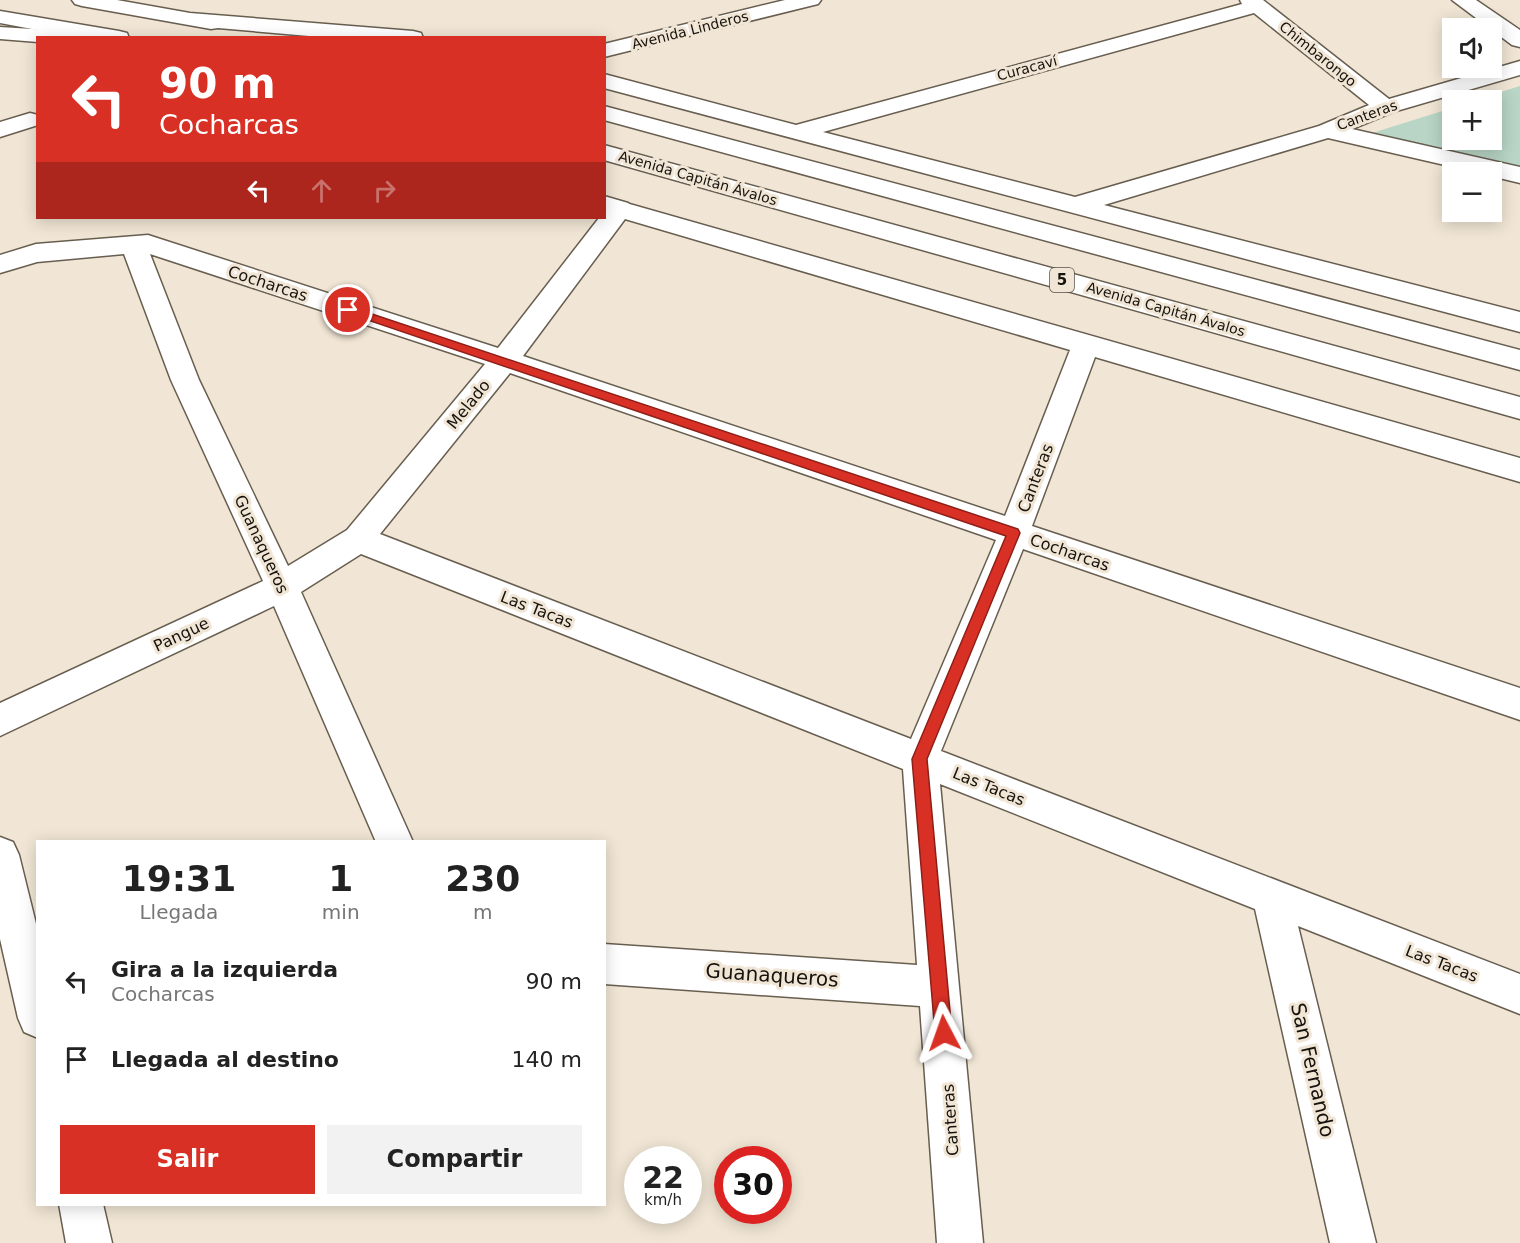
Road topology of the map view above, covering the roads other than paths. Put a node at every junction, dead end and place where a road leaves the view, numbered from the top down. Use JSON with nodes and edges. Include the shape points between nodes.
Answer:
{"nodes":[{"id":1,"x":82,"y":0,"type":"edge"},
{"id":2,"x":811,"y":0,"type":"edge"},
{"id":3,"x":1462,"y":0,"type":"edge"},
{"id":4,"x":1254,"y":3,"type":"edge"},
{"id":5,"x":0,"y":17,"type":"edge"},
{"id":6,"x":191,"y":19,"type":"junction"},
{"id":7,"x":0,"y":33,"type":"edge"},
{"id":8,"x":39,"y":36,"type":"edge"},
{"id":9,"x":108,"y":36,"type":"edge"},
{"id":10,"x":276,"y":36,"type":"edge"},
{"id":11,"x":390,"y":36,"type":"edge"},
{"id":12,"x":1520,"y":40,"type":"edge"},
{"id":13,"x":606,"y":51,"type":"edge"},
{"id":14,"x":1520,"y":68,"type":"edge"},
{"id":15,"x":606,"y":82,"type":"edge"},
{"id":16,"x":1385,"y":108,"type":"junction"},
{"id":17,"x":606,"y":114,"type":"edge"},
{"id":18,"x":30,"y":120,"type":"dead end"},
{"id":19,"x":0,"y":130,"type":"edge"},
{"id":20,"x":1327,"y":130,"type":"junction"},
{"id":21,"x":796,"y":131,"type":"junction"},
{"id":22,"x":606,"y":153,"type":"edge"},
{"id":23,"x":1520,"y":175,"type":"edge"},
{"id":24,"x":1077,"y":205,"type":"junction"},
{"id":25,"x":612,"y":206,"type":"edge"},
{"id":26,"x":603,"y":219,"type":"edge"},
{"id":27,"x":134,"y":245,"type":"junction"},
{"id":28,"x":0,"y":264,"type":"edge"},
{"id":29,"x":1520,"y":322,"type":"edge"},
{"id":30,"x":1086,"y":345,"type":"junction"},
{"id":31,"x":504,"y":360,"type":"junction"},
{"id":32,"x":1520,"y":360,"type":"edge"},
{"id":33,"x":1520,"y":408,"type":"edge"},
{"id":34,"x":1520,"y":470,"type":"edge"},
{"id":35,"x":1014,"y":533,"type":"junction"},
{"id":36,"x":358,"y":539,"type":"junction"},
{"id":37,"x":282,"y":587,"type":"junction"},
{"id":38,"x":1520,"y":704,"type":"edge"},
{"id":39,"x":0,"y":720,"type":"edge"},
{"id":40,"x":920,"y":759,"type":"junction"},
{"id":41,"x":394,"y":840,"type":"edge"},
{"id":42,"x":0,"y":855,"type":"edge"},
{"id":43,"x":1272,"y":898,"type":"junction"},
{"id":44,"x":606,"y":964,"type":"edge"},
{"id":45,"x":940,"y":987,"type":"junction"},
{"id":46,"x":1520,"y":994,"type":"edge"},
{"id":47,"x":36,"y":1009,"type":"edge"},
{"id":48,"x":81,"y":1206,"type":"edge"},
{"id":49,"x":89,"y":1243,"type":"edge"},
{"id":50,"x":960,"y":1243,"type":"edge"},
{"id":51,"x":1353,"y":1243,"type":"edge"}],
"edges":[{"from":1,"to":6,"type":"main road"},
{"from":2,"to":13,"type":"main road","name":"Avenida Linderos"},
{"from":3,"to":12,"type":"main road"},
{"from":4,"to":16,"type":"main road","name":"Chimbarongo"},
{"from":4,"to":21,"type":"main road","name":"Curacaví"},
{"from":5,"to":9,"type":"main road"},
{"from":6,"to":10,"type":"main road"},
{"from":6,"to":11,"type":"main road"},
{"from":7,"to":8,"type":"main road"},
{"from":14,"to":16,"type":"main road","name":"Canteras"},
{"from":15,"to":21,"type":"main road"},
{"from":16,"to":20,"type":"main road","name":"Canteras"},
{"from":17,"to":32,"type":"main road"},
{"from":18,"to":19,"type":"main road"},
{"from":20,"to":23,"type":"main road"},
{"from":20,"to":24,"type":"main road","name":"Canteras"},
{"from":21,"to":24,"type":"main road"},
{"from":22,"to":33,"type":"main road","name":"Avenida Capitán Ávalos","number":"5"},
{"from":24,"to":29,"type":"main road"},
{"from":25,"to":30,"type":"main road"},
{"from":26,"to":31,"type":"main road","name":"Melado"},
{"from":27,"to":28,"type":"main road","name":"Cocharcas","via":[[36,253]]},
{"from":27,"to":31,"type":"main road","name":"Cocharcas","via":[[148,244]]},
{"from":27,"to":37,"type":"main road","name":"Guanaqueros","via":[[185,380]]},
{"from":30,"to":34,"type":"main road"},
{"from":30,"to":35,"type":"main road","name":"Canteras"},
{"from":31,"to":35,"type":"main road","name":"Cocharcas"},
{"from":31,"to":36,"type":"main road","name":"Melado"},
{"from":35,"to":38,"type":"main road","name":"Cocharcas"},
{"from":35,"to":40,"type":"main road","name":"Canteras"},
{"from":36,"to":37,"type":"main road","name":"Pangue"},
{"from":36,"to":40,"type":"main road","name":"Las Tacas"},
{"from":37,"to":39,"type":"main road","name":"Pangue"},
{"from":37,"to":41,"type":"main road","name":"Guanaqueros"},
{"from":40,"to":43,"type":"main road","name":"Las Tacas"},
{"from":40,"to":45,"type":"main road","name":"Canteras"},
{"from":42,"to":47,"type":"main road"},
{"from":43,"to":46,"type":"main road","name":"Las Tacas"},
{"from":43,"to":51,"type":"main road","name":"San Fernando"},
{"from":44,"to":45,"type":"main road","name":"Guanaqueros"},
{"from":45,"to":50,"type":"main road","name":"Canteras"},
{"from":48,"to":49,"type":"main road"}]}
